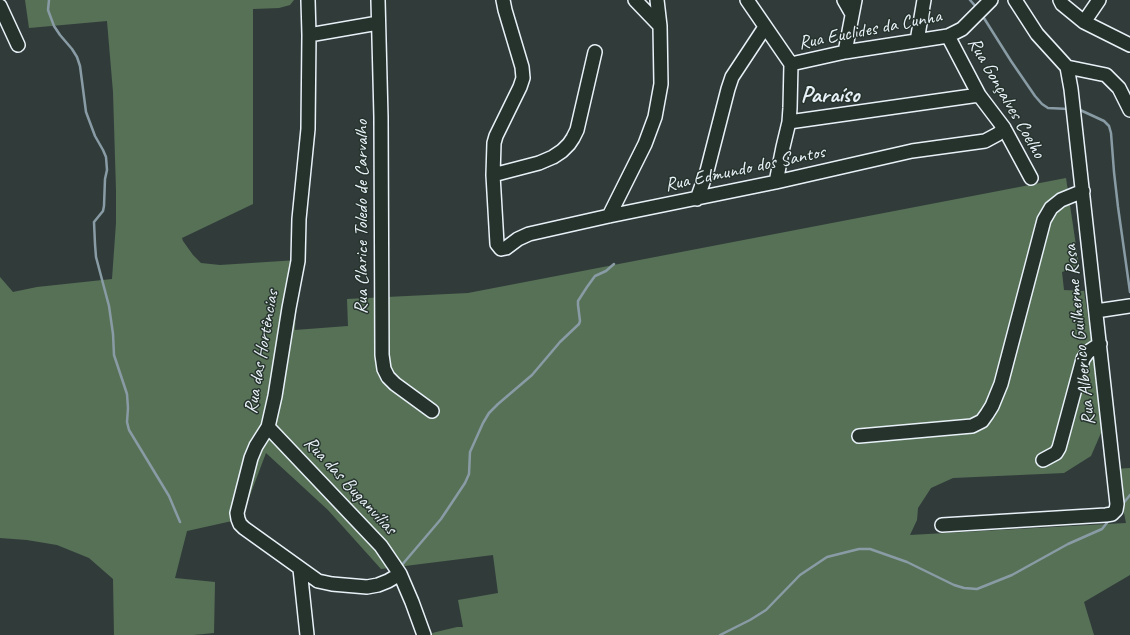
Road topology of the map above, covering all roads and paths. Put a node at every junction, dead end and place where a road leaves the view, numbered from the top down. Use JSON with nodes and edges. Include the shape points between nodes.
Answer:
{"nodes":[{"id":1,"x":308,"y":0,"type":"edge"},
{"id":2,"x":378,"y":0,"type":"edge"},
{"id":3,"x":503,"y":0,"type":"edge"},
{"id":4,"x":634,"y":0,"type":"edge"},
{"id":5,"x":657,"y":0,"type":"edge"},
{"id":6,"x":747,"y":0,"type":"edge"},
{"id":7,"x":844,"y":0,"type":"edge"},
{"id":8,"x":855,"y":0,"type":"edge"},
{"id":9,"x":924,"y":0,"type":"edge"},
{"id":10,"x":1015,"y":0,"type":"edge"},
{"id":11,"x":1060,"y":0,"type":"edge"},
{"id":12,"x":1099,"y":0,"type":"edge"},
{"id":13,"x":0,"y":6,"type":"edge"},
{"id":14,"x":983,"y":8,"type":"edge"},
{"id":15,"x":852,"y":14,"type":"junction"},
{"id":16,"x":1084,"y":22,"type":"junction"},
{"id":17,"x":378,"y":24,"type":"junction"},
{"id":18,"x":660,"y":26,"type":"junction"},
{"id":19,"x":765,"y":27,"type":"junction"},
{"id":20,"x":309,"y":35,"type":"junction"},
{"id":21,"x":948,"y":36,"type":"junction"},
{"id":22,"x":917,"y":41,"type":"junction"},
{"id":23,"x":18,"y":45,"type":"dead end"},
{"id":24,"x":1130,"y":45,"type":"edge"},
{"id":25,"x":595,"y":52,"type":"dead end"},
{"id":26,"x":845,"y":52,"type":"junction"},
{"id":27,"x":791,"y":64,"type":"junction"},
{"id":28,"x":1067,"y":67,"type":"junction"},
{"id":29,"x":979,"y":95,"type":"junction"},
{"id":30,"x":1130,"y":110,"type":"edge"},
{"id":31,"x":789,"y":122,"type":"junction"},
{"id":32,"x":1004,"y":128,"type":"junction"},
{"id":33,"x":493,"y":175,"type":"junction"},
{"id":34,"x":1031,"y":178,"type":"dead end"},
{"id":35,"x":776,"y":182,"type":"junction"},
{"id":36,"x":1083,"y":192,"type":"junction"},
{"id":37,"x":697,"y":199,"type":"junction"},
{"id":38,"x":609,"y":216,"type":"junction"},
{"id":39,"x":1128,"y":307,"type":"edge"},
{"id":40,"x":1096,"y":311,"type":"junction"},
{"id":41,"x":1100,"y":344,"type":"junction"},
{"id":42,"x":432,"y":411,"type":"dead end"},
{"id":43,"x":268,"y":427,"type":"junction"},
{"id":44,"x":858,"y":436,"type":"dead end"},
{"id":45,"x":1043,"y":460,"type":"dead end"},
{"id":46,"x":942,"y":525,"type":"dead end"},
{"id":47,"x":300,"y":569,"type":"junction"},
{"id":48,"x":400,"y":574,"type":"junction"},
{"id":49,"x":307,"y":635,"type":"edge"},
{"id":50,"x":424,"y":635,"type":"edge"}],
"edges":[{"from":1,"to":20,"type":"street","name":"Rua das Hortências"},
{"from":2,"to":17,"type":"street","name":"Rua Clarice Toledo de Carvalho"},
{"from":3,"to":33,"type":"street","via":[[523,78],[496,136]]},
{"from":4,"to":18,"type":"street"},
{"from":5,"to":18,"type":"street"},
{"from":6,"to":19,"type":"street"},
{"from":7,"to":15,"type":"street"},
{"from":8,"to":15,"type":"street"},
{"from":9,"to":22,"type":"street"},
{"from":10,"to":28,"type":"street","via":[[1037,34]]},
{"from":11,"to":16,"type":"street"},
{"from":12,"to":16,"type":"street"},
{"from":13,"to":23,"type":"street"},
{"from":14,"to":21,"type":"street","name":"Rua Euclides da Cunha","via":[[962,29]]},
{"from":15,"to":26,"type":"street"},
{"from":16,"to":24,"type":"street"},
{"from":17,"to":20,"type":"street"},
{"from":17,"to":42,"type":"street","name":"Rua Clarice Toledo de Carvalho","via":[[382,356],[388,377]]},
{"from":18,"to":38,"type":"street","via":[[661,84],[655,117],[645,144]]},
{"from":19,"to":27,"type":"street"},
{"from":19,"to":37,"type":"street","via":[[732,77]]},
{"from":20,"to":43,"type":"street","name":"Rua das Hortências","via":[[308,129],[299,220],[298,261]]},
{"from":21,"to":22,"type":"street","name":"Rua Euclides da Cunha"},
{"from":21,"to":29,"type":"street","name":"Rua Gonçalves Coelho"},
{"from":22,"to":26,"type":"street","name":"Rua Euclides da Cunha"},
{"from":25,"to":33,"type":"street","via":[[577,130],[569,144],[557,154],[539,163]]},
{"from":26,"to":27,"type":"street","name":"Rua Euclides da Cunha"},
{"from":27,"to":31,"type":"street"},
{"from":28,"to":30,"type":"street","via":[[1106,75],[1119,88]]},
{"from":28,"to":36,"type":"street","name":"Rua Alberico Guilherme Rosa"},
{"from":29,"to":31,"type":"street"},
{"from":29,"to":32,"type":"street","name":"Rua Gonçalves Coelho"},
{"from":31,"to":35,"type":"street"},
{"from":32,"to":34,"type":"street","name":"Rua Gonçalves Coelho"},
{"from":32,"to":35,"type":"street","name":"Rua Edmundo dos Santos","via":[[985,141],[912,151]]},
{"from":33,"to":38,"type":"street","name":"Rua Edmundo dos Santos","via":[[497,244],[501,249],[529,234]]},
{"from":35,"to":37,"type":"street","name":"Rua Edmundo dos Santos"},
{"from":36,"to":40,"type":"street","name":"Rua Alberico Guilherme Rosa"},
{"from":36,"to":44,"type":"street","via":[[1060,200],[1051,208],[1044,220],[1001,384],[992,406],[982,421],[972,426]]},
{"from":37,"to":38,"type":"street","name":"Rua Edmundo dos Santos"},
{"from":39,"to":40,"type":"street"},
{"from":40,"to":41,"type":"street","name":"Rua Alberico Guilherme Rosa"},
{"from":41,"to":45,"type":"street","via":[[1083,359],[1059,448],[1056,453]]},
{"from":41,"to":46,"type":"street","name":"Rua Alberico Guilherme Rosa","via":[[1116,510],[1106,515]]},
{"from":43,"to":47,"type":"street","name":"Rua das Hortências","via":[[251,458],[237,513],[238,519],[244,528]]},
{"from":43,"to":48,"type":"street","name":"Rua das Buganvílias","via":[[382,546]]},
{"from":47,"to":48,"type":"street","name":"Rua das Hortências","via":[[325,583],[367,587],[388,581]]},
{"from":47,"to":49,"type":"street"},
{"from":48,"to":50,"type":"street","name":"Rua das Buganvílias"}]}
